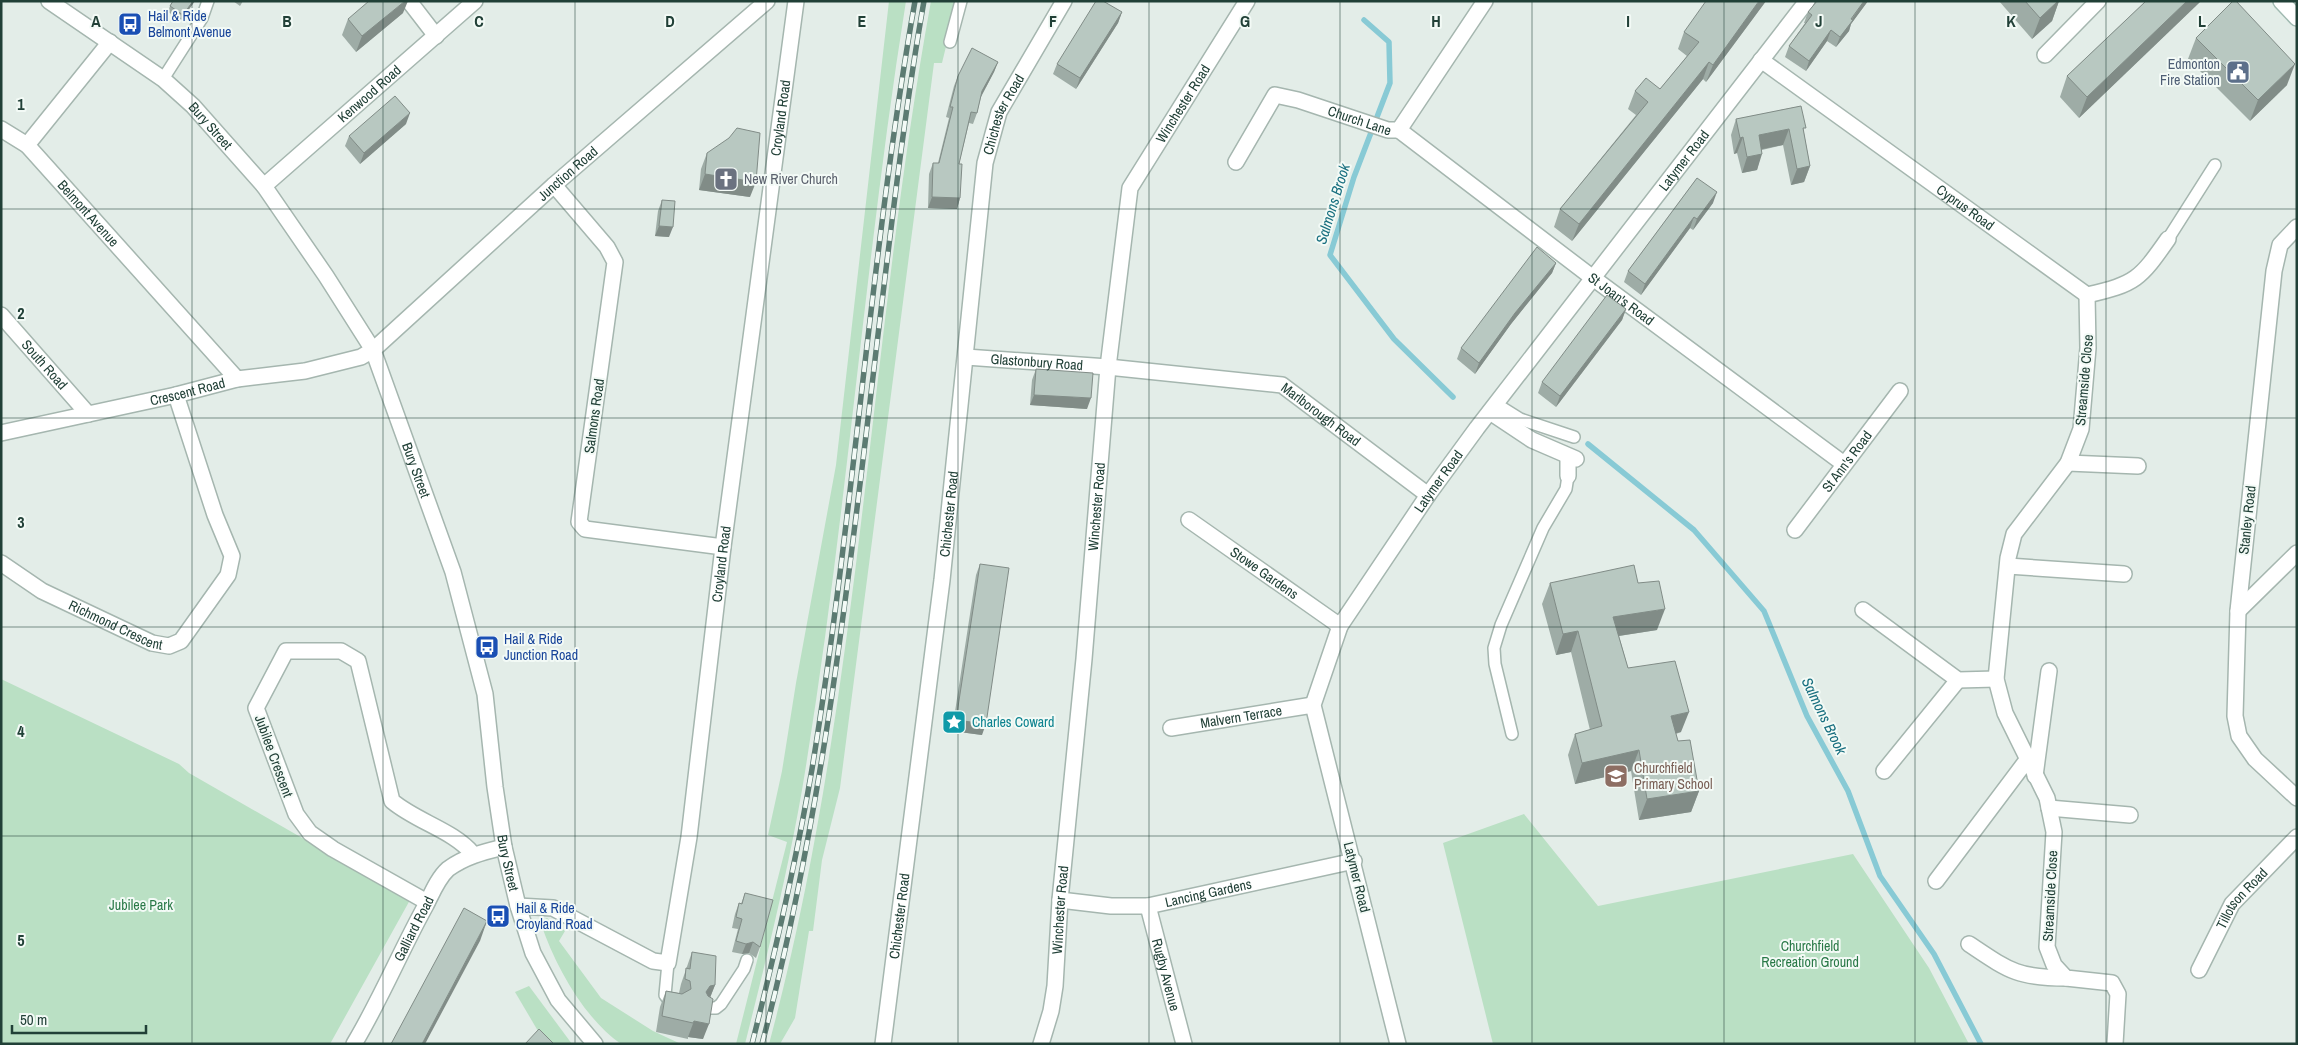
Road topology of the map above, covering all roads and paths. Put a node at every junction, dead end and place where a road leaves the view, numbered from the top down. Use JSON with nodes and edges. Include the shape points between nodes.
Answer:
{"nodes":[{"id":1,"x":49,"y":1,"type":"edge"},
{"id":2,"x":208,"y":1,"type":"edge"},
{"id":3,"x":409,"y":1,"type":"edge"},
{"id":4,"x":475,"y":1,"type":"edge"},
{"id":5,"x":767,"y":1,"type":"edge"},
{"id":6,"x":796,"y":1,"type":"edge"},
{"id":7,"x":961,"y":1,"type":"edge"},
{"id":8,"x":1064,"y":1,"type":"edge"},
{"id":9,"x":1247,"y":1,"type":"edge"},
{"id":10,"x":1485,"y":1,"type":"edge"},
{"id":11,"x":1808,"y":1,"type":"edge"},
{"id":12,"x":2098,"y":1,"type":"edge"},
{"id":13,"x":2281,"y":1,"type":"edge"},
{"id":14,"x":2297,"y":18,"type":"edge"},
{"id":15,"x":436,"y":36,"type":"junction"},
{"id":16,"x":110,"y":42,"type":"junction"},
{"id":17,"x":950,"y":42,"type":"dead end"},
{"id":18,"x":2045,"y":55,"type":"dead end"},
{"id":19,"x":1761,"y":60,"type":"junction"},
{"id":20,"x":162,"y":79,"type":"junction"},
{"id":21,"x":1,"y":129,"type":"edge"},
{"id":22,"x":1394,"y":130,"type":"junction"},
{"id":23,"x":27,"y":145,"type":"junction"},
{"id":24,"x":1236,"y":162,"type":"dead end"},
{"id":25,"x":2215,"y":165,"type":"dead end"},
{"id":26,"x":554,"y":185,"type":"junction"},
{"id":27,"x":264,"y":186,"type":"junction"},
{"id":28,"x":2297,"y":227,"type":"edge"},
{"id":29,"x":2168,"y":239,"type":"joint"},
{"id":30,"x":1593,"y":278,"type":"junction"},
{"id":31,"x":2088,"y":295,"type":"junction"},
{"id":32,"x":1,"y":315,"type":"edge"},
{"id":33,"x":373,"y":350,"type":"junction"},
{"id":34,"x":966,"y":357,"type":"junction"},
{"id":35,"x":1108,"y":367,"type":"junction"},
{"id":36,"x":236,"y":379,"type":"junction"},
{"id":37,"x":1900,"y":391,"type":"dead end"},
{"id":38,"x":176,"y":395,"type":"junction"},
{"id":39,"x":1493,"y":408,"type":"junction"},
{"id":40,"x":88,"y":414,"type":"junction"},
{"id":41,"x":1,"y":433,"type":"edge"},
{"id":42,"x":1574,"y":437,"type":"dead end"},
{"id":43,"x":2068,"y":463,"type":"junction"},
{"id":44,"x":1844,"y":464,"type":"junction"},
{"id":45,"x":2138,"y":466,"type":"dead end"},
{"id":46,"x":1568,"y":476,"type":"joint"},
{"id":47,"x":1428,"y":495,"type":"junction"},
{"id":48,"x":1189,"y":520,"type":"dead end"},
{"id":49,"x":1795,"y":530,"type":"dead end"},
{"id":50,"x":724,"y":547,"type":"junction"},
{"id":51,"x":2297,"y":553,"type":"edge"},
{"id":52,"x":1,"y":563,"type":"edge"},
{"id":53,"x":2008,"y":566,"type":"junction"},
{"id":54,"x":2124,"y":574,"type":"dead end"},
{"id":55,"x":1863,"y":610,"type":"dead end"},
{"id":56,"x":2238,"y":611,"type":"junction"},
{"id":57,"x":1340,"y":626,"type":"junction"},
{"id":58,"x":2049,"y":671,"type":"dead end"},
{"id":59,"x":1996,"y":679,"type":"junction"},
{"id":60,"x":1958,"y":680,"type":"junction"},
{"id":61,"x":1313,"y":705,"type":"junction"},
{"id":62,"x":1171,"y":728,"type":"dead end"},
{"id":63,"x":1512,"y":734,"type":"dead end"},
{"id":64,"x":2027,"y":760,"type":"junction"},
{"id":65,"x":1884,"y":771,"type":"dead end"},
{"id":66,"x":2035,"y":776,"type":"junction"},
{"id":67,"x":2297,"y":798,"type":"edge"},
{"id":68,"x":2049,"y":808,"type":"junction"},
{"id":69,"x":2130,"y":815,"type":"dead end"},
{"id":70,"x":2297,"y":837,"type":"edge"},
{"id":71,"x":504,"y":847,"type":"junction"},
{"id":72,"x":473,"y":854,"type":"junction"},
{"id":73,"x":1354,"y":861,"type":"junction"},
{"id":74,"x":1936,"y":881,"type":"dead end"},
{"id":75,"x":1060,"y":900,"type":"junction"},
{"id":76,"x":427,"y":902,"type":"junction"},
{"id":77,"x":518,"y":906,"type":"junction"},
{"id":78,"x":1148,"y":906,"type":"junction"},
{"id":79,"x":1969,"y":944,"type":"dead end"},
{"id":80,"x":747,"y":960,"type":"dead end"},
{"id":81,"x":668,"y":963,"type":"junction"},
{"id":82,"x":2199,"y":970,"type":"dead end"},
{"id":83,"x":2066,"y":978,"type":"junction"},
{"id":84,"x":678,"y":1002,"type":"edge"},
{"id":85,"x":708,"y":1008,"type":"edge"},
{"id":86,"x":354,"y":1044,"type":"edge"},
{"id":87,"x":595,"y":1044,"type":"edge"},
{"id":88,"x":883,"y":1044,"type":"edge"},
{"id":89,"x":1041,"y":1044,"type":"edge"},
{"id":90,"x":1184,"y":1044,"type":"edge"},
{"id":91,"x":1398,"y":1044,"type":"edge"},
{"id":92,"x":2115,"y":1044,"type":"edge"}],
"edges":[{"from":1,"to":16,"type":"street","name":"Bury Street"},
{"from":2,"to":20,"type":"lane","via":[[202,18]]},
{"from":3,"to":15,"type":"street"},
{"from":4,"to":15,"type":"street","name":"Kenwood Road"},
{"from":5,"to":26,"type":"street","name":"Junction Road"},
{"from":6,"to":50,"type":"street","name":"Croyland Road"},
{"from":7,"to":17,"type":"lane"},
{"from":8,"to":34,"type":"street","name":"Chichester Road","via":[[1011,89],[991,137],[985,163]]},
{"from":9,"to":35,"type":"street","name":"Winchester Road","via":[[1130,188]]},
{"from":10,"to":22,"type":"street","name":"Church Lane"},
{"from":11,"to":19,"type":"street","name":"Latymer Road"},
{"from":12,"to":18,"type":"street"},
{"from":13,"to":14,"type":"street"},
{"from":15,"to":27,"type":"street","name":"Kenwood Road"},
{"from":16,"to":20,"type":"street","name":"Bury Street"},
{"from":16,"to":23,"type":"street"},
{"from":19,"to":30,"type":"street","name":"Latymer Road"},
{"from":19,"to":31,"type":"street","name":"Cyprus Road"},
{"from":20,"to":27,"type":"street","name":"Bury Street","via":[[193,106]]},
{"from":21,"to":23,"type":"street","name":"Belmont Avenue"},
{"from":22,"to":24,"type":"street","name":"Church Lane","via":[[1275,96]]},
{"from":22,"to":30,"type":"street","name":"St Joan's Road"},
{"from":23,"to":36,"type":"street","name":"Belmont Avenue"},
{"from":25,"to":29,"type":"lane"},
{"from":26,"to":33,"type":"street","name":"Junction Road"},
{"from":26,"to":50,"type":"street","name":"Salmons Road","via":[[607,247],[614,262],[579,522],[586,529]]},
{"from":27,"to":33,"type":"street","name":"Bury Street"},
{"from":28,"to":56,"type":"street","name":"Stanley Road","via":[[2280,245],[2274,271]]},
{"from":29,"to":31,"type":"street","via":[[2146,270],[2130,283]]},
{"from":30,"to":39,"type":"street","name":"Latymer Road"},
{"from":30,"to":44,"type":"street","name":"St Joan's Road"},
{"from":31,"to":43,"type":"street","name":"Streamside Close","via":[[2088,348],[2081,429]]},
{"from":32,"to":40,"type":"street","name":"South Road"},
{"from":33,"to":36,"type":"street","name":"Crescent Road","via":[[361,357],[305,371]]},
{"from":33,"to":71,"type":"street","name":"Bury Street","via":[[430,504],[458,591],[485,694]]},
{"from":34,"to":35,"type":"street","name":"Glastonbury Road"},
{"from":34,"to":88,"type":"street","name":"Chichester Road","via":[[942,580]]},
{"from":35,"to":47,"type":"street","name":"Marlborough Road","via":[[1282,385]]},
{"from":35,"to":75,"type":"street","name":"Winchester Road"},
{"from":36,"to":38,"type":"street","name":"Crescent Road"},
{"from":37,"to":44,"type":"street","name":"St Ann's Road"},
{"from":38,"to":40,"type":"street","name":"Crescent Road"},
{"from":38,"to":52,"type":"street","name":"Richmond Crescent","via":[[215,515],[232,556],[228,574],[181,641],[169,646],[152,643],[42,591]]},
{"from":39,"to":42,"type":"lane"},
{"from":39,"to":46,"type":"street","via":[[1532,440],[1572,458]]},
{"from":39,"to":47,"type":"street","name":"Latymer Road"},
{"from":40,"to":41,"type":"street","name":"Crescent Road"},
{"from":43,"to":45,"type":"street"},
{"from":43,"to":53,"type":"street","name":"Streamside Close","via":[[2014,534]]},
{"from":44,"to":49,"type":"street","name":"St Ann's Road"},
{"from":46,"to":63,"type":"lane","via":[[1566,489],[1543,528],[1494,648]]},
{"from":47,"to":57,"type":"street","name":"Latymer Road"},
{"from":48,"to":57,"type":"street","name":"Stowe Gardens"},
{"from":50,"to":81,"type":"street","name":"Croyland Road","via":[[689,837]]},
{"from":51,"to":56,"type":"street"},
{"from":53,"to":54,"type":"street"},
{"from":53,"to":59,"type":"street","name":"Streamside Close"},
{"from":55,"to":60,"type":"street"},
{"from":56,"to":67,"type":"street","name":"Stanley Road","via":[[2235,716],[2238,736],[2255,759]]},
{"from":57,"to":61,"type":"street","name":"Latymer Road"},
{"from":58,"to":66,"type":"street"},
{"from":59,"to":60,"type":"street"},
{"from":59,"to":64,"type":"street","name":"Streamside Close","via":[[2006,713]]},
{"from":60,"to":65,"type":"street"},
{"from":61,"to":62,"type":"street","name":"Malvern Terrace"},
{"from":61,"to":73,"type":"street","name":"Latymer Road"},
{"from":64,"to":66,"type":"street","name":"Streamside Close"},
{"from":64,"to":74,"type":"street"},
{"from":66,"to":68,"type":"street","name":"Streamside Close"},
{"from":68,"to":69,"type":"street"},
{"from":68,"to":83,"type":"street","name":"Streamside Close","via":[[2054,832],[2047,947],[2054,965]]},
{"from":70,"to":82,"type":"street","name":"Tillotson Road","via":[[2232,904]]},
{"from":71,"to":72,"type":"street","name":"Galliard Road"},
{"from":71,"to":77,"type":"street","name":"Bury Street"},
{"from":72,"to":76,"type":"street","name":"Galliard Road","via":[[446,871]]},
{"from":72,"to":76,"type":"street","name":"Jubilee Crescent","via":[[464,843],[404,812],[392,801],[358,661],[342,651],[286,651],[256,708],[296,814],[310,833],[333,849]]},
{"from":73,"to":78,"type":"street","name":"Lancing Gardens"},
{"from":73,"to":91,"type":"street","name":"Latymer Road"},
{"from":75,"to":78,"type":"street","name":"Lancing Gardens"},
{"from":75,"to":89,"type":"street","name":"Winchester Road","via":[[1055,986]]},
{"from":76,"to":86,"type":"street","name":"Galliard Road"},
{"from":77,"to":81,"type":"street","via":[[552,908],[653,961]]},
{"from":77,"to":87,"type":"street","name":"Bury Street","via":[[533,953],[558,1000]]},
{"from":78,"to":90,"type":"street","name":"Rugby Avenue"},
{"from":79,"to":83,"type":"street","via":[[2004,968],[2019,974]]},
{"from":80,"to":85,"type":"lane","via":[[721,1004]]},
{"from":81,"to":84,"type":"lane","via":[[665,995]]},
{"from":83,"to":92,"type":"street","via":[[2112,983],[2118,994]]}]}
